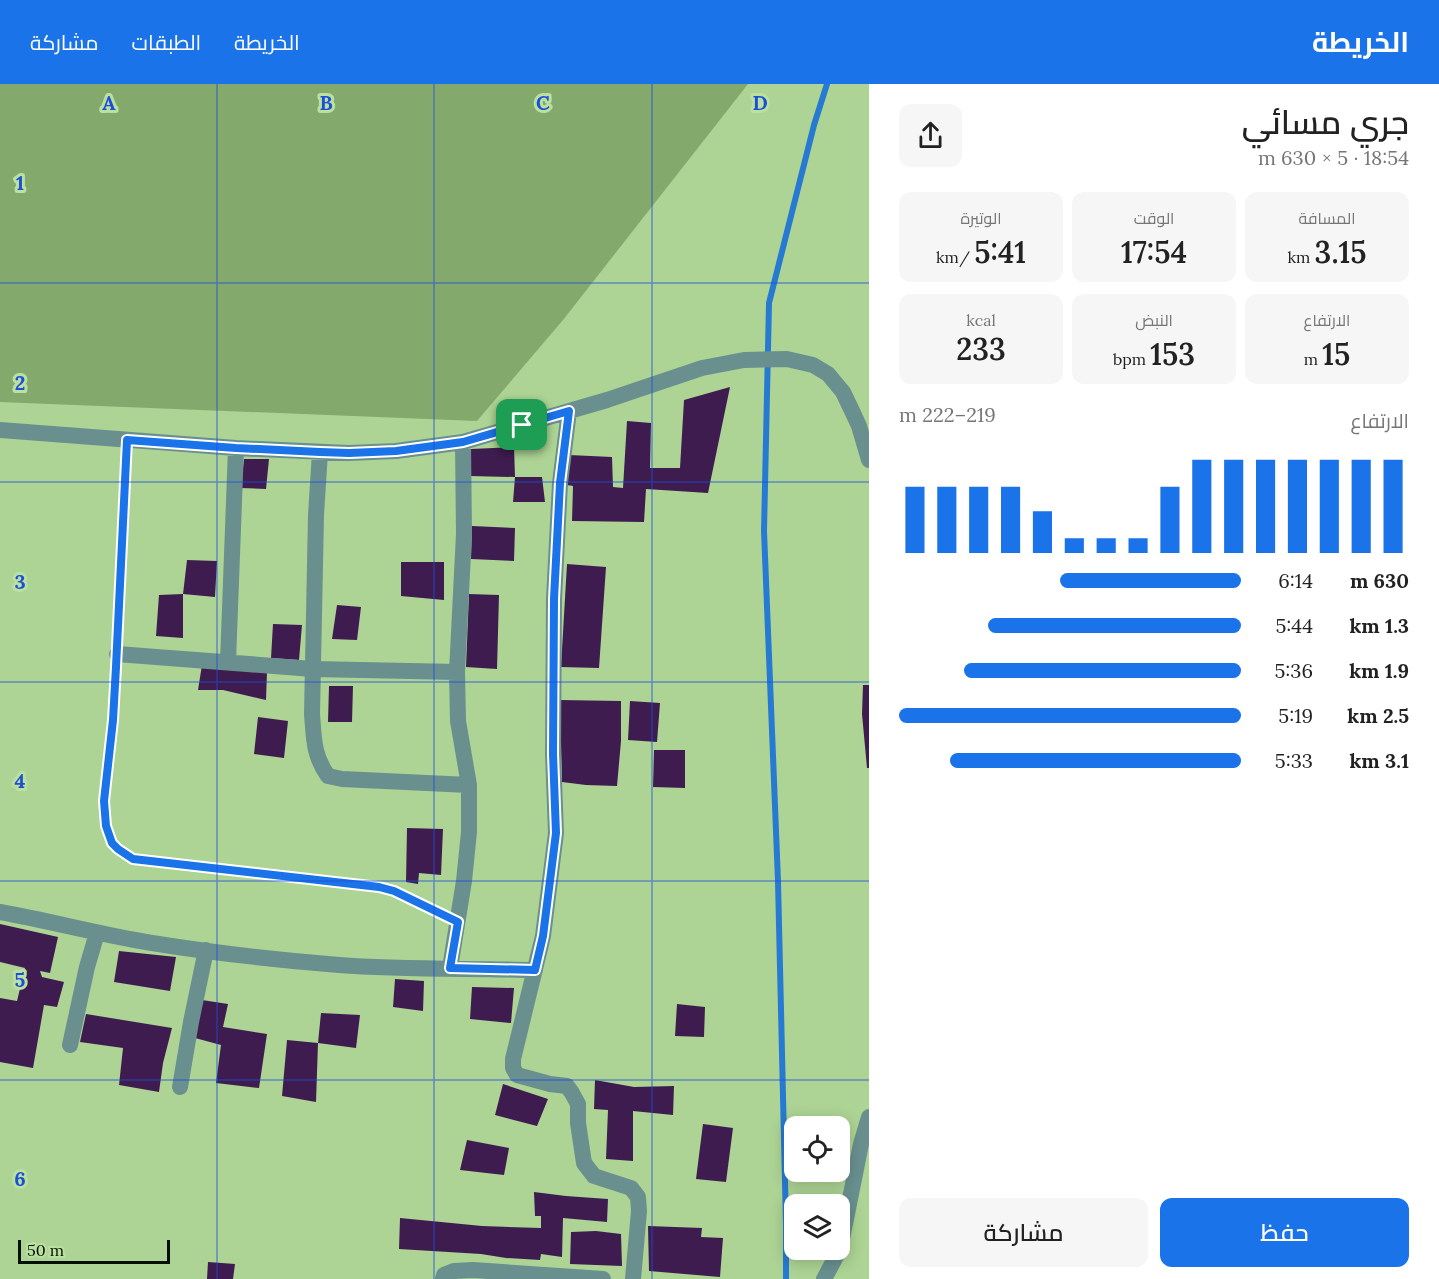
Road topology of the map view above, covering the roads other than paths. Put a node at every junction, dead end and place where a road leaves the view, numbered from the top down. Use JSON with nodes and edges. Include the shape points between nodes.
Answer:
{"nodes":[{"id":1,"x":569,"y":411,"type":"junction"},
{"id":2,"x":0,"y":430,"type":"edge"},
{"id":3,"x":463,"y":442,"type":"junction"},
{"id":4,"x":236,"y":448,"type":"junction"},
{"id":5,"x":320,"y":452,"type":"junction"},
{"id":6,"x":869,"y":460,"type":"edge"},
{"id":7,"x":117,"y":654,"type":"road end"},
{"id":8,"x":228,"y":662,"type":"junction"},
{"id":9,"x":313,"y":669,"type":"junction"},
{"id":10,"x":457,"y":672,"type":"junction"},
{"id":11,"x":469,"y":785,"type":"junction"},
{"id":12,"x":0,"y":912,"type":"edge"},
{"id":13,"x":97,"y":933,"type":"junction"},
{"id":14,"x":206,"y":950,"type":"junction"},
{"id":15,"x":450,"y":968,"type":"junction"},
{"id":16,"x":535,"y":970,"type":"junction"},
{"id":17,"x":70,"y":1045,"type":"dead end"},
{"id":18,"x":180,"y":1087,"type":"dead end"},
{"id":19,"x":869,"y":1117,"type":"edge"},
{"id":20,"x":443,"y":1279,"type":"edge"},
{"id":21,"x":603,"y":1279,"type":"edge"},
{"id":22,"x":633,"y":1279,"type":"edge"},
{"id":23,"x":824,"y":1279,"type":"edge"}],
"edges":[{"from":1,"to":3,"type":"street"},
{"from":1,"to":6,"type":"street","via":[[702,368],[744,360],[787,359],[813,365],[828,374],[843,392]]},
{"from":1,"to":16,"type":"street","via":[[560,483],[554,599],[556,833]]},
{"from":2,"to":4,"type":"street"},
{"from":3,"to":5,"type":"street","via":[[396,451]]},
{"from":3,"to":10,"type":"street","via":[[464,534]]},
{"from":4,"to":5,"type":"street"},
{"from":4,"to":8,"type":"street"},
{"from":5,"to":9,"type":"street"},
{"from":7,"to":8,"type":"street"},
{"from":8,"to":9,"type":"street"},
{"from":9,"to":10,"type":"street"},
{"from":9,"to":11,"type":"street","via":[[315,745],[320,765],[328,776]]},
{"from":10,"to":11,"type":"street","via":[[458,721]]},
{"from":11,"to":15,"type":"street","via":[[469,832]]},
{"from":12,"to":13,"type":"street"},
{"from":13,"to":14,"type":"street"},
{"from":13,"to":17,"type":"street"},
{"from":14,"to":15,"type":"street","via":[[340,965]]},
{"from":14,"to":18,"type":"street"},
{"from":15,"to":16,"type":"street"},
{"from":16,"to":22,"type":"street","via":[[513,1068],[518,1075],[567,1086],[578,1104],[584,1162],[594,1176],[631,1188],[638,1197]]},
{"from":19,"to":23,"type":"street","via":[[840,1249]]},
{"from":20,"to":21,"type":"street","via":[[454,1271],[472,1270]]}]}
